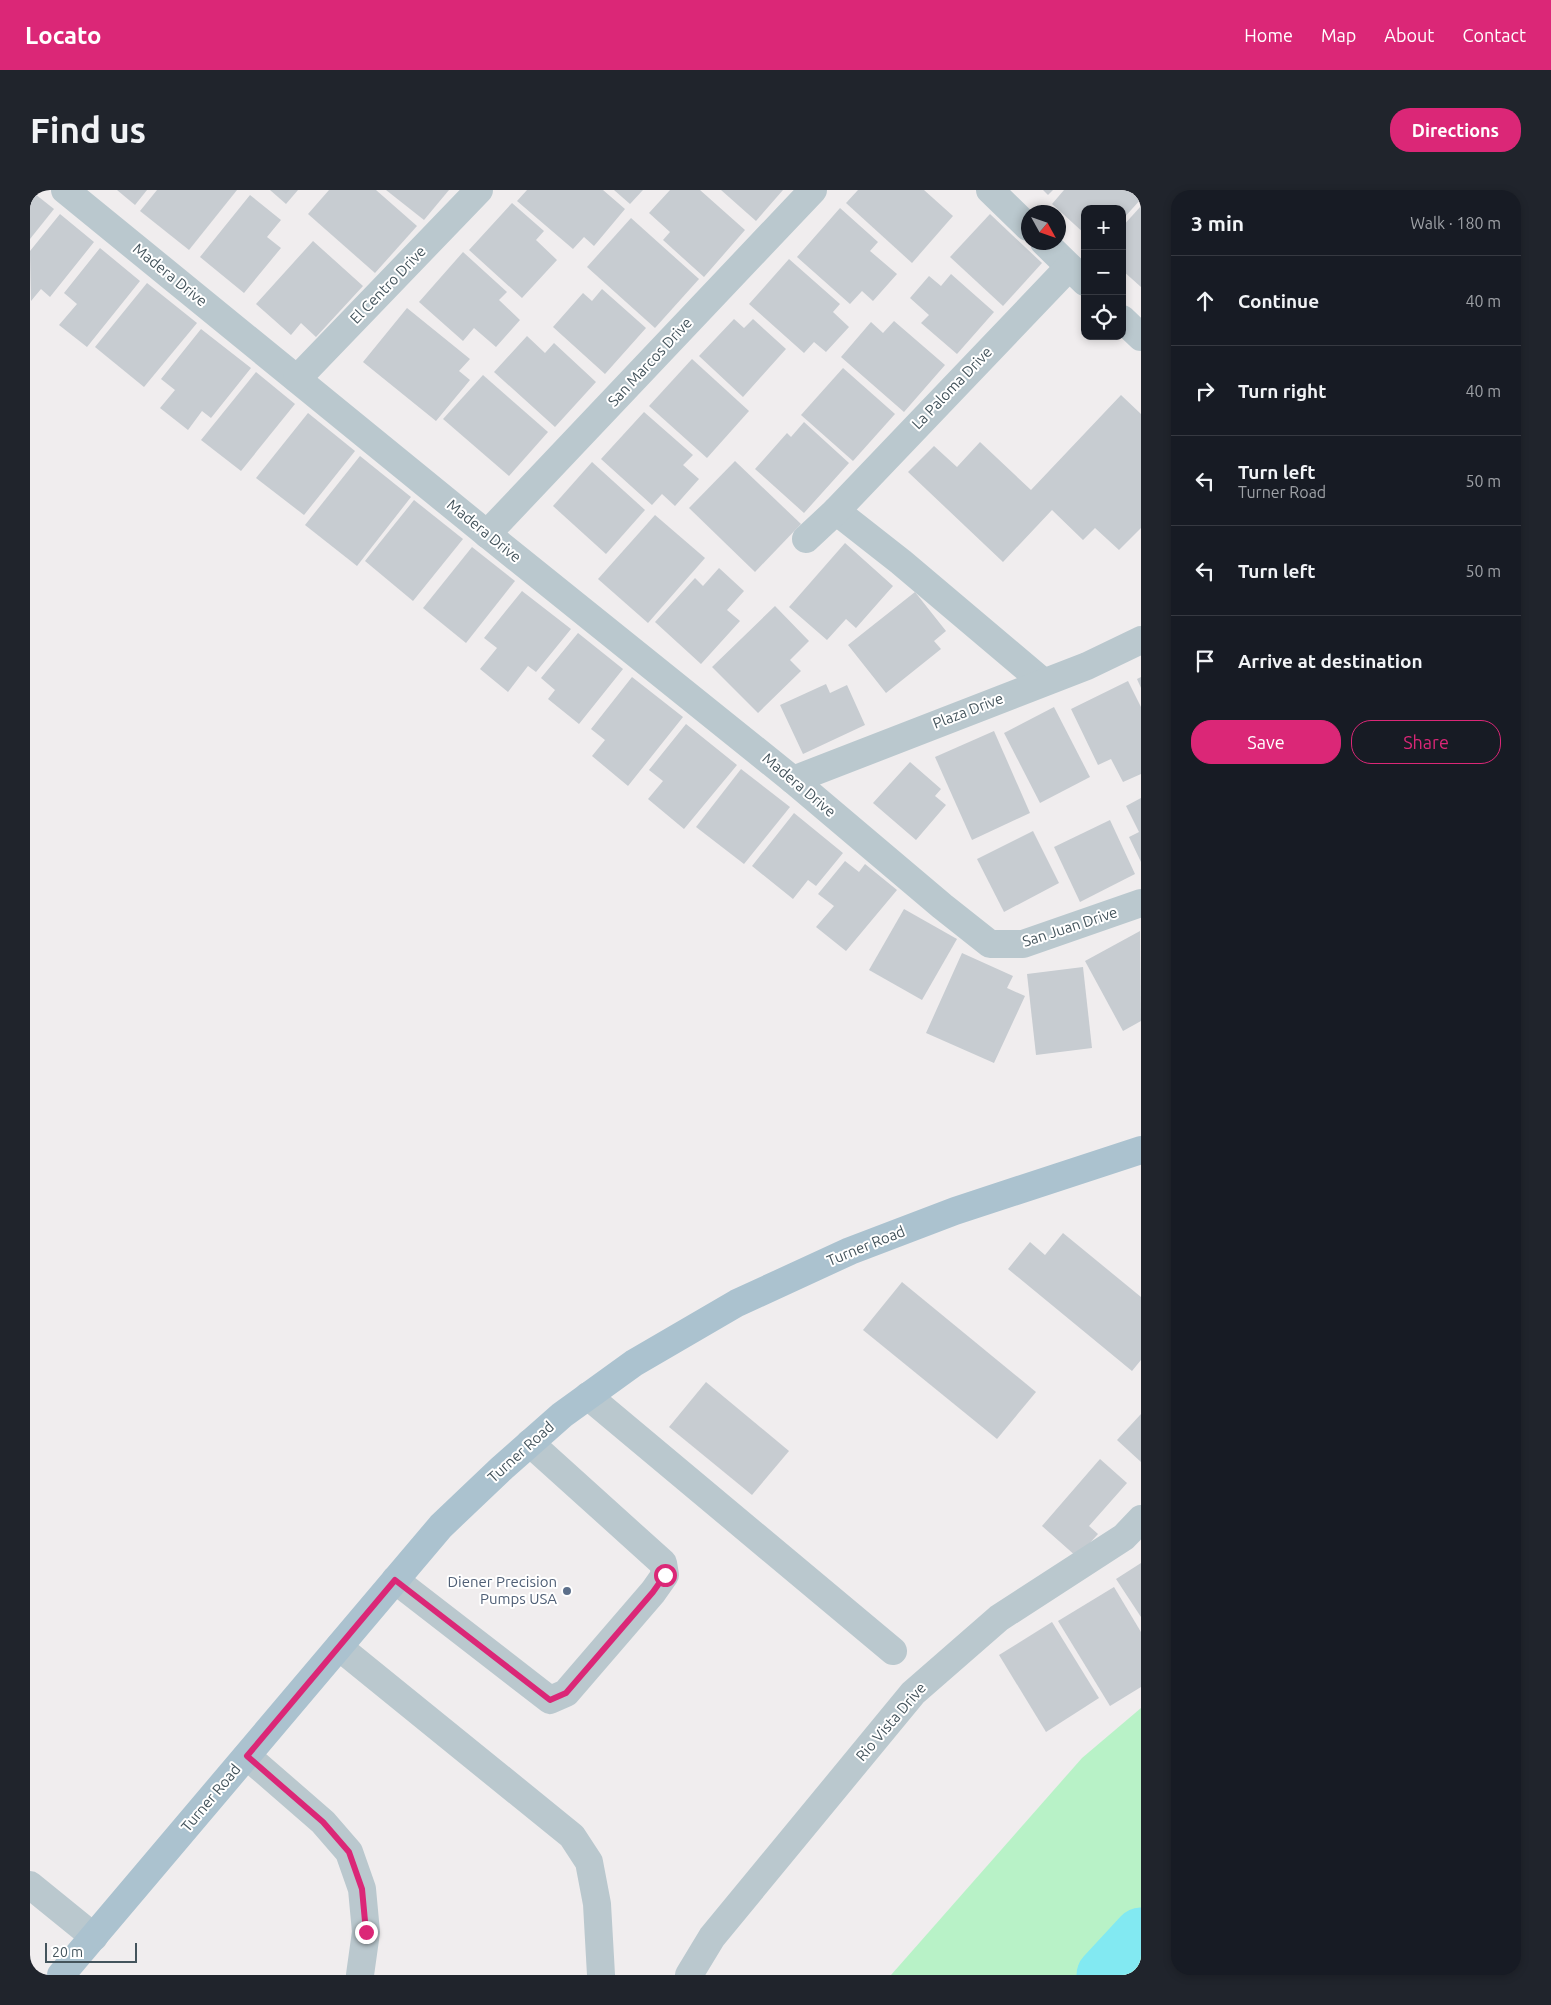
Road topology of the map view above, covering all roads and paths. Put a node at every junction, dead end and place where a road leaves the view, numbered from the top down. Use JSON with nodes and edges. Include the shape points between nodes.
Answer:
{"nodes":[{"id":1,"x":65,"y":190,"type":"edge"},
{"id":2,"x":479,"y":190,"type":"edge"},
{"id":3,"x":813,"y":190,"type":"edge"},
{"id":4,"x":990,"y":190,"type":"edge"},
{"id":5,"x":1021,"y":220,"type":"edge"},
{"id":6,"x":1052,"y":250,"type":"edge"},
{"id":7,"x":1077,"y":274,"type":"edge"},
{"id":8,"x":1126,"y":323,"type":"edge"},
{"id":9,"x":1141,"y":337,"type":"edge"},
{"id":10,"x":297,"y":379,"type":"junction"},
{"id":11,"x":836,"y":511,"type":"junction"},
{"id":12,"x":487,"y":534,"type":"junction"},
{"id":13,"x":806,"y":539,"type":"dead end"},
{"id":14,"x":1141,"y":640,"type":"edge"},
{"id":15,"x":1043,"y":682,"type":"junction"},
{"id":16,"x":793,"y":780,"type":"junction"},
{"id":17,"x":903,"y":872,"type":"joint"},
{"id":18,"x":1141,"y":903,"type":"edge"},
{"id":19,"x":1141,"y":1150,"type":"edge"},
{"id":20,"x":588,"y":1396,"type":"junction"},
{"id":21,"x":530,"y":1443,"type":"junction"},
{"id":22,"x":1141,"y":1519,"type":"edge"},
{"id":23,"x":395,"y":1580,"type":"junction"},
{"id":24,"x":339,"y":1647,"type":"junction"},
{"id":25,"x":893,"y":1651,"type":"dead end"},
{"id":26,"x":247,"y":1756,"type":"junction"},
{"id":27,"x":30,"y":1885,"type":"edge"},
{"id":28,"x":94,"y":1937,"type":"junction"},
{"id":29,"x":62,"y":1975,"type":"edge"},
{"id":30,"x":360,"y":1975,"type":"edge"},
{"id":31,"x":601,"y":1975,"type":"edge"},
{"id":32,"x":689,"y":1975,"type":"edge"}],
"edges":[{"from":1,"to":10,"type":"street","name":"Madera Drive"},
{"from":2,"to":10,"type":"street","name":"El Centro Drive"},
{"from":3,"to":12,"type":"street","name":"San Marcos Drive"},
{"from":4,"to":5,"type":"street"},
{"from":6,"to":7,"type":"street"},
{"from":7,"to":11,"type":"street","name":"La Paloma Drive"},
{"from":8,"to":9,"type":"street"},
{"from":10,"to":12,"type":"street","name":"Madera Drive"},
{"from":11,"to":13,"type":"street","name":"La Paloma Drive"},
{"from":11,"to":15,"type":"street"},
{"from":12,"to":16,"type":"street","name":"Madera Drive"},
{"from":14,"to":15,"type":"street","name":"Plaza Drive","via":[[1087,666]]},
{"from":15,"to":16,"type":"street","name":"Plaza Drive"},
{"from":16,"to":17,"type":"street","name":"Madera Drive"},
{"from":17,"to":18,"type":"street","name":"San Juan Drive","via":[[990,944],[1023,944]]},
{"from":19,"to":20,"type":"main road","name":"Turner Road","via":[[955,1211],[850,1251],[737,1303],[634,1364]]},
{"from":20,"to":21,"type":"main road","name":"Turner Road"},
{"from":20,"to":25,"type":"street"},
{"from":21,"to":23,"type":"main road","name":"Turner Road","via":[[441,1526]]},
{"from":21,"to":23,"type":"street","via":[[663,1563],[665,1575],[566,1693],[550,1700]]},
{"from":22,"to":32,"type":"street","name":"Rio Vista Drive","via":[[1124,1537],[999,1618],[913,1693],[712,1937]]},
{"from":23,"to":24,"type":"main road","name":"Turner Road"},
{"from":24,"to":26,"type":"main road","name":"Turner Road"},
{"from":24,"to":31,"type":"street","via":[[572,1836],[589,1862],[596,1904]]},
{"from":26,"to":28,"type":"main road","name":"Turner Road"},
{"from":26,"to":30,"type":"street","via":[[323,1822],[349,1852],[362,1889],[366,1932]]},
{"from":27,"to":28,"type":"street"},
{"from":28,"to":29,"type":"main road","name":"Turner Road"}]}
